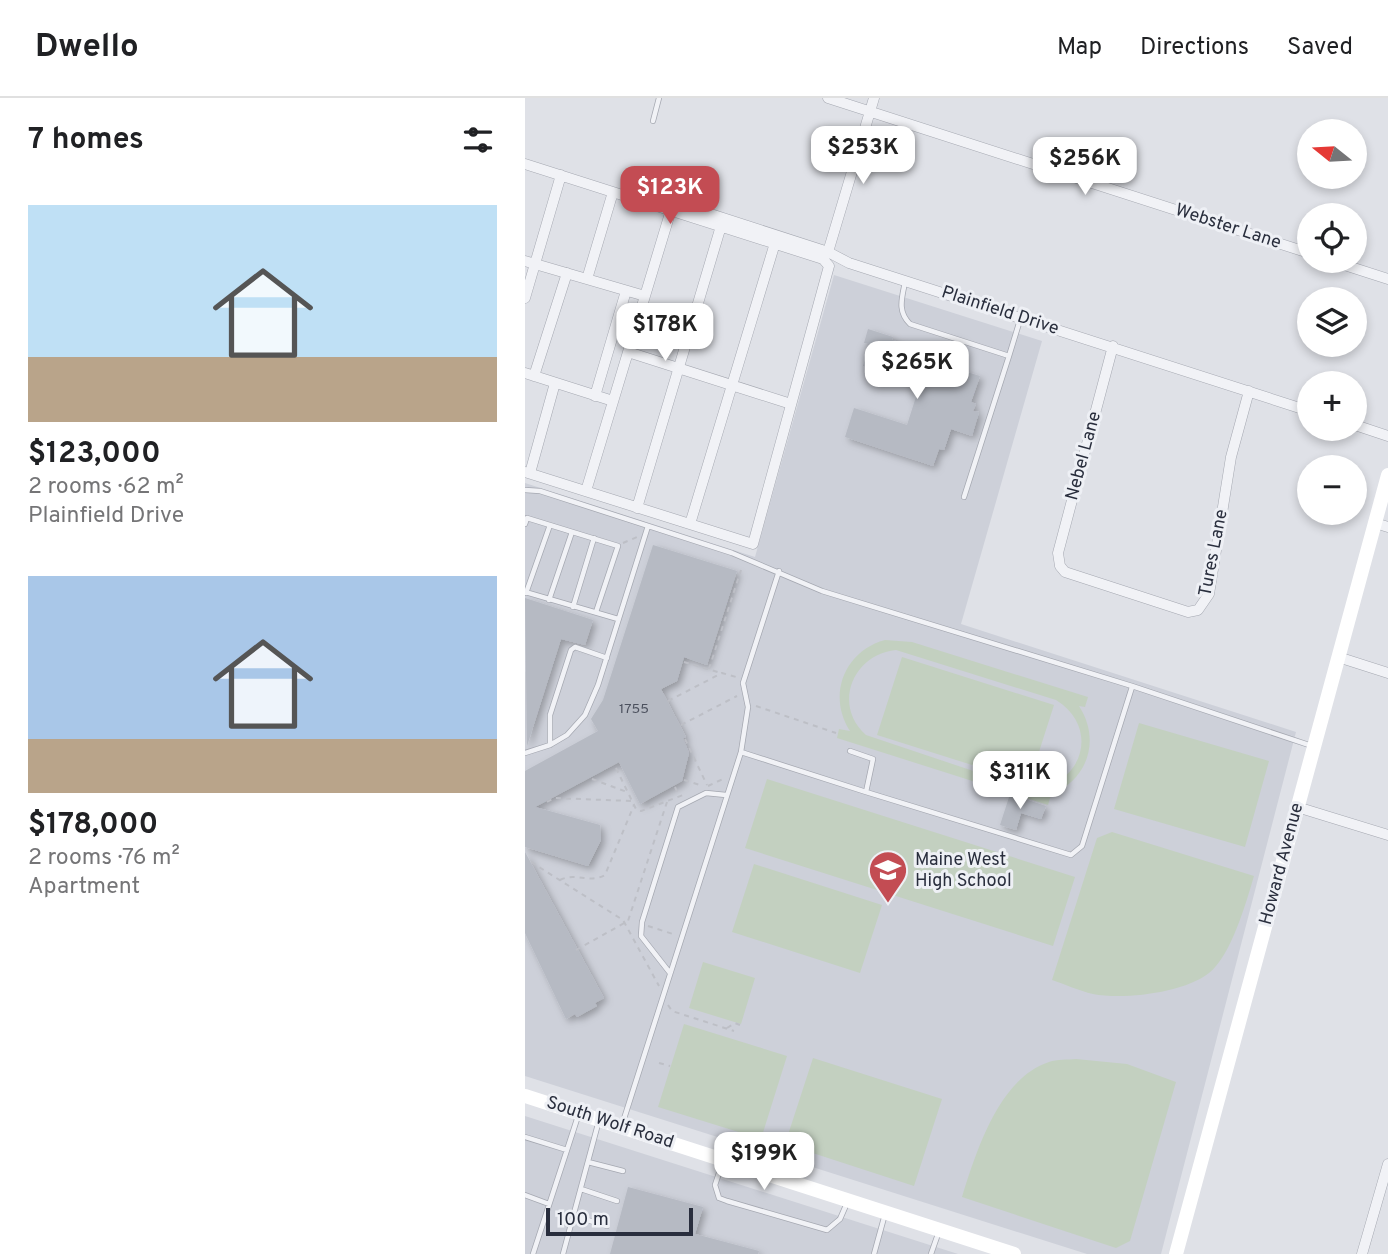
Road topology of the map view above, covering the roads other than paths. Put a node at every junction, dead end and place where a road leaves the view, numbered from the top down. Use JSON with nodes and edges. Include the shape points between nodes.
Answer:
{"nodes":[{"id":1,"x":659,"y":98,"type":"edge"},
{"id":2,"x":828,"y":98,"type":"edge"},
{"id":3,"x":874,"y":98,"type":"edge"},
{"id":4,"x":870,"y":111,"type":"junction"},
{"id":5,"x":653,"y":121,"type":"dead end"},
{"id":6,"x":525,"y":164,"type":"edge"},
{"id":7,"x":561,"y":175,"type":"junction"},
{"id":8,"x":613,"y":192,"type":"junction"},
{"id":9,"x":692,"y":208,"type":"dead end"},
{"id":10,"x":671,"y":210,"type":"junction"},
{"id":11,"x":721,"y":226,"type":"junction"},
{"id":12,"x":775,"y":243,"type":"junction"},
{"id":13,"x":1297,"y":249,"type":"edge"},
{"id":14,"x":828,"y":252,"type":"junction"},
{"id":15,"x":530,"y":262,"type":"edge"},
{"id":16,"x":1367,"y":272,"type":"edge"},
{"id":17,"x":567,"y":273,"type":"junction"},
{"id":18,"x":587,"y":279,"type":"junction"},
{"id":19,"x":1388,"y":279,"type":"edge"},
{"id":20,"x":905,"y":281,"type":"junction"},
{"id":21,"x":626,"y":291,"type":"junction"},
{"id":22,"x":645,"y":296,"type":"junction"},
{"id":23,"x":525,"y":299,"type":"edge"},
{"id":24,"x":1021,"y":317,"type":"junction"},
{"id":25,"x":1113,"y":346,"type":"junction"},
{"id":26,"x":628,"y":352,"type":"junction"},
{"id":27,"x":1009,"y":356,"type":"junction"},
{"id":28,"x":679,"y":368,"type":"junction"},
{"id":29,"x":529,"y":375,"type":"edge"},
{"id":30,"x":555,"y":383,"type":"junction"},
{"id":31,"x":732,"y":385,"type":"junction"},
{"id":32,"x":1249,"y":391,"type":"junction"},
{"id":33,"x":595,"y":396,"type":"junction"},
{"id":34,"x":613,"y":401,"type":"junction"},
{"id":35,"x":791,"y":404,"type":"junction"},
{"id":36,"x":1297,"y":407,"type":"edge"},
{"id":37,"x":1367,"y":429,"type":"edge"},
{"id":38,"x":1388,"y":436,"type":"edge"},
{"id":39,"x":527,"y":473,"type":"edge"},
{"id":40,"x":1388,"y":475,"type":"edge"},
{"id":41,"x":525,"y":490,"type":"edge"},
{"id":42,"x":586,"y":491,"type":"junction"},
{"id":43,"x":964,"y":497,"type":"dead end"},
{"id":44,"x":638,"y":508,"type":"junction"},
{"id":45,"x":525,"y":524,"type":"edge"},
{"id":46,"x":690,"y":524,"type":"junction"},
{"id":47,"x":550,"y":525,"type":"junction"},
{"id":48,"x":1381,"y":525,"type":"edge"},
{"id":49,"x":648,"y":527,"type":"junction"},
{"id":50,"x":572,"y":532,"type":"junction"},
{"id":51,"x":594,"y":538,"type":"junction"},
{"id":52,"x":1059,"y":566,"type":"joint"},
{"id":53,"x":779,"y":571,"type":"junction"},
{"id":54,"x":526,"y":592,"type":"edge"},
{"id":55,"x":549,"y":600,"type":"junction"},
{"id":56,"x":573,"y":607,"type":"junction"},
{"id":57,"x":596,"y":612,"type":"junction"},
{"id":58,"x":618,"y":619,"type":"junction"},
{"id":59,"x":607,"y":657,"type":"junction"},
{"id":60,"x":1338,"y":657,"type":"junction"},
{"id":61,"x":1388,"y":673,"type":"edge"},
{"id":62,"x":1132,"y":686,"type":"junction"},
{"id":63,"x":550,"y":745,"type":"junction"},
{"id":64,"x":1314,"y":747,"type":"junction"},
{"id":65,"x":850,"y":751,"type":"dead end"},
{"id":66,"x":741,"y":752,"type":"junction"},
{"id":67,"x":525,"y":753,"type":"edge"},
{"id":68,"x":866,"y":792,"type":"junction"},
{"id":69,"x":726,"y":795,"type":"junction"},
{"id":70,"x":1297,"y":807,"type":"junction"},
{"id":71,"x":1388,"y":835,"type":"edge"},
{"id":72,"x":670,"y":974,"type":"junction"},
{"id":73,"x":525,"y":1096,"type":"edge"},
{"id":74,"x":578,"y":1113,"type":"junction"},
{"id":75,"x":599,"y":1120,"type":"junction"},
{"id":76,"x":621,"y":1127,"type":"junction"},
{"id":77,"x":525,"y":1137,"type":"edge"},
{"id":78,"x":567,"y":1150,"type":"junction"},
{"id":79,"x":724,"y":1160,"type":"junction"},
{"id":80,"x":588,"y":1162,"type":"junction"},
{"id":81,"x":1388,"y":1164,"type":"edge"},
{"id":82,"x":623,"y":1171,"type":"dead end"},
{"id":83,"x":581,"y":1189,"type":"junction"},
{"id":84,"x":1385,"y":1189,"type":"edge"},
{"id":85,"x":525,"y":1195,"type":"edge"},
{"id":86,"x":617,"y":1200,"type":"dead end"},
{"id":87,"x":849,"y":1200,"type":"junction"},
{"id":88,"x":549,"y":1203,"type":"junction"},
{"id":89,"x":885,"y":1212,"type":"junction"},
{"id":90,"x":574,"y":1216,"type":"junction"},
{"id":91,"x":607,"y":1226,"type":"dead end"},
{"id":92,"x":939,"y":1230,"type":"junction"},
{"id":93,"x":533,"y":1254,"type":"edge"},
{"id":94,"x":563,"y":1254,"type":"edge"},
{"id":95,"x":874,"y":1254,"type":"edge"},
{"id":96,"x":931,"y":1254,"type":"edge"},
{"id":97,"x":1014,"y":1254,"type":"edge"},
{"id":98,"x":1176,"y":1254,"type":"edge"},
{"id":99,"x":1362,"y":1254,"type":"edge"}],
"edges":[{"from":1,"to":5,"type":"lane"},
{"from":2,"to":4,"type":"street","name":"Webster Lane"},
{"from":3,"to":4,"type":"street"},
{"from":4,"to":13,"type":"street","name":"Webster Lane"},
{"from":4,"to":14,"type":"street"},
{"from":6,"to":7,"type":"street"},
{"from":7,"to":8,"type":"street"},
{"from":7,"to":15,"type":"street"},
{"from":8,"to":10,"type":"street"},
{"from":8,"to":18,"type":"street"},
{"from":9,"to":14,"type":"street","name":"Plainfield Drive"},
{"from":10,"to":11,"type":"street"},
{"from":10,"to":22,"type":"street"},
{"from":11,"to":12,"type":"street"},
{"from":11,"to":28,"type":"street"},
{"from":12,"to":31,"type":"street"},
{"from":12,"to":35,"type":"street","via":[[823,259],[829,266]]},
{"from":14,"to":20,"type":"street","name":"Plainfield Drive"},
{"from":15,"to":17,"type":"street"},
{"from":15,"to":23,"type":"street"},
{"from":16,"to":19,"type":"street"},
{"from":17,"to":18,"type":"street"},
{"from":17,"to":29,"type":"street"},
{"from":18,"to":21,"type":"street"},
{"from":20,"to":24,"type":"street","name":"Plainfield Drive"},
{"from":20,"to":27,"type":"lane","via":[[900,307],[910,324]]},
{"from":21,"to":22,"type":"street"},
{"from":21,"to":33,"type":"street"},
{"from":22,"to":26,"type":"street"},
{"from":24,"to":25,"type":"street","name":"Plainfield Drive"},
{"from":24,"to":27,"type":"lane"},
{"from":25,"to":32,"type":"street","name":"Plainfield Drive"},
{"from":25,"to":52,"type":"street","name":"Nebel Lane","via":[[1058,553]]},
{"from":26,"to":28,"type":"street"},
{"from":26,"to":34,"type":"street"},
{"from":27,"to":43,"type":"lane"},
{"from":28,"to":31,"type":"street"},
{"from":28,"to":44,"type":"street"},
{"from":29,"to":30,"type":"street"},
{"from":30,"to":33,"type":"street"},
{"from":30,"to":39,"type":"street"},
{"from":31,"to":35,"type":"street"},
{"from":31,"to":46,"type":"street"},
{"from":32,"to":36,"type":"street","name":"Plainfield Drive"},
{"from":32,"to":52,"type":"street","name":"Tures Lane","via":[[1231,457],[1209,594],[1198,610],[1188,612],[1065,572]]},
{"from":33,"to":34,"type":"street"},
{"from":34,"to":42,"type":"street"},
{"from":35,"to":46,"type":"street","via":[[753,544]]},
{"from":37,"to":38,"type":"street"},
{"from":39,"to":42,"type":"street"},
{"from":40,"to":48,"type":"street","name":"Howard Avenue"},
{"from":41,"to":49,"type":"lane"},
{"from":42,"to":44,"type":"street"},
{"from":44,"to":46,"type":"street"},
{"from":45,"to":47,"type":"lane","via":[[527,518]]},
{"from":47,"to":50,"type":"lane"},
{"from":47,"to":54,"type":"lane"},
{"from":48,"to":60,"type":"street","name":"Howard Avenue"},
{"from":49,"to":53,"type":"lane"},
{"from":49,"to":58,"type":"lane"},
{"from":50,"to":51,"type":"lane"},
{"from":50,"to":55,"type":"lane"},
{"from":51,"to":56,"type":"lane"},
{"from":51,"to":57,"type":"lane","via":[[618,546]]},
{"from":53,"to":62,"type":"lane","via":[[822,591]]},
{"from":53,"to":66,"type":"lane","via":[[743,683],[748,707]]},
{"from":54,"to":55,"type":"lane"},
{"from":55,"to":56,"type":"lane"},
{"from":56,"to":57,"type":"lane"},
{"from":57,"to":58,"type":"lane"},
{"from":58,"to":59,"type":"lane"},
{"from":59,"to":63,"type":"lane","via":[[585,715]]},
{"from":59,"to":63,"type":"lane","via":[[576,647],[571,650],[550,715]]},
{"from":60,"to":61,"type":"street"},
{"from":60,"to":64,"type":"street","name":"Howard Avenue"},
{"from":62,"to":64,"type":"lane"},
{"from":62,"to":68,"type":"lane","via":[[1083,842],[1075,853],[1064,855]]},
{"from":63,"to":67,"type":"lane"},
{"from":64,"to":70,"type":"street","name":"Howard Avenue"},
{"from":65,"to":68,"type":"lane","via":[[873,759]]},
{"from":66,"to":68,"type":"lane"},
{"from":66,"to":69,"type":"lane"},
{"from":69,"to":72,"type":"lane"},
{"from":69,"to":72,"type":"lane","via":[[706,793],[678,807],[642,922],[641,936]]},
{"from":70,"to":71,"type":"street"},
{"from":70,"to":98,"type":"street","name":"Howard Avenue"},
{"from":72,"to":76,"type":"lane"},
{"from":73,"to":74,"type":"street","name":"South Wolf Road"},
{"from":74,"to":75,"type":"street","name":"South Wolf Road"},
{"from":74,"to":78,"type":"lane"},
{"from":75,"to":76,"type":"street","name":"South Wolf Road"},
{"from":75,"to":80,"type":"lane"},
{"from":76,"to":79,"type":"street","name":"South Wolf Road"},
{"from":77,"to":78,"type":"lane"},
{"from":78,"to":88,"type":"lane"},
{"from":79,"to":87,"type":"street","name":"South Wolf Road"},
{"from":79,"to":87,"type":"lane","via":[[715,1185],[719,1198],[727,1201],[827,1230],[840,1219]]},
{"from":80,"to":82,"type":"lane"},
{"from":80,"to":83,"type":"lane"},
{"from":81,"to":84,"type":"street"},
{"from":83,"to":86,"type":"lane"},
{"from":83,"to":90,"type":"lane"},
{"from":84,"to":99,"type":"street"},
{"from":85,"to":88,"type":"lane"},
{"from":87,"to":89,"type":"street","name":"South Wolf Road"},
{"from":88,"to":93,"type":"lane"},
{"from":89,"to":92,"type":"street","name":"South Wolf Road"},
{"from":89,"to":95,"type":"lane"},
{"from":90,"to":91,"type":"lane"},
{"from":90,"to":94,"type":"lane"},
{"from":92,"to":96,"type":"lane"},
{"from":92,"to":97,"type":"street","name":"South Wolf Road"}]}
